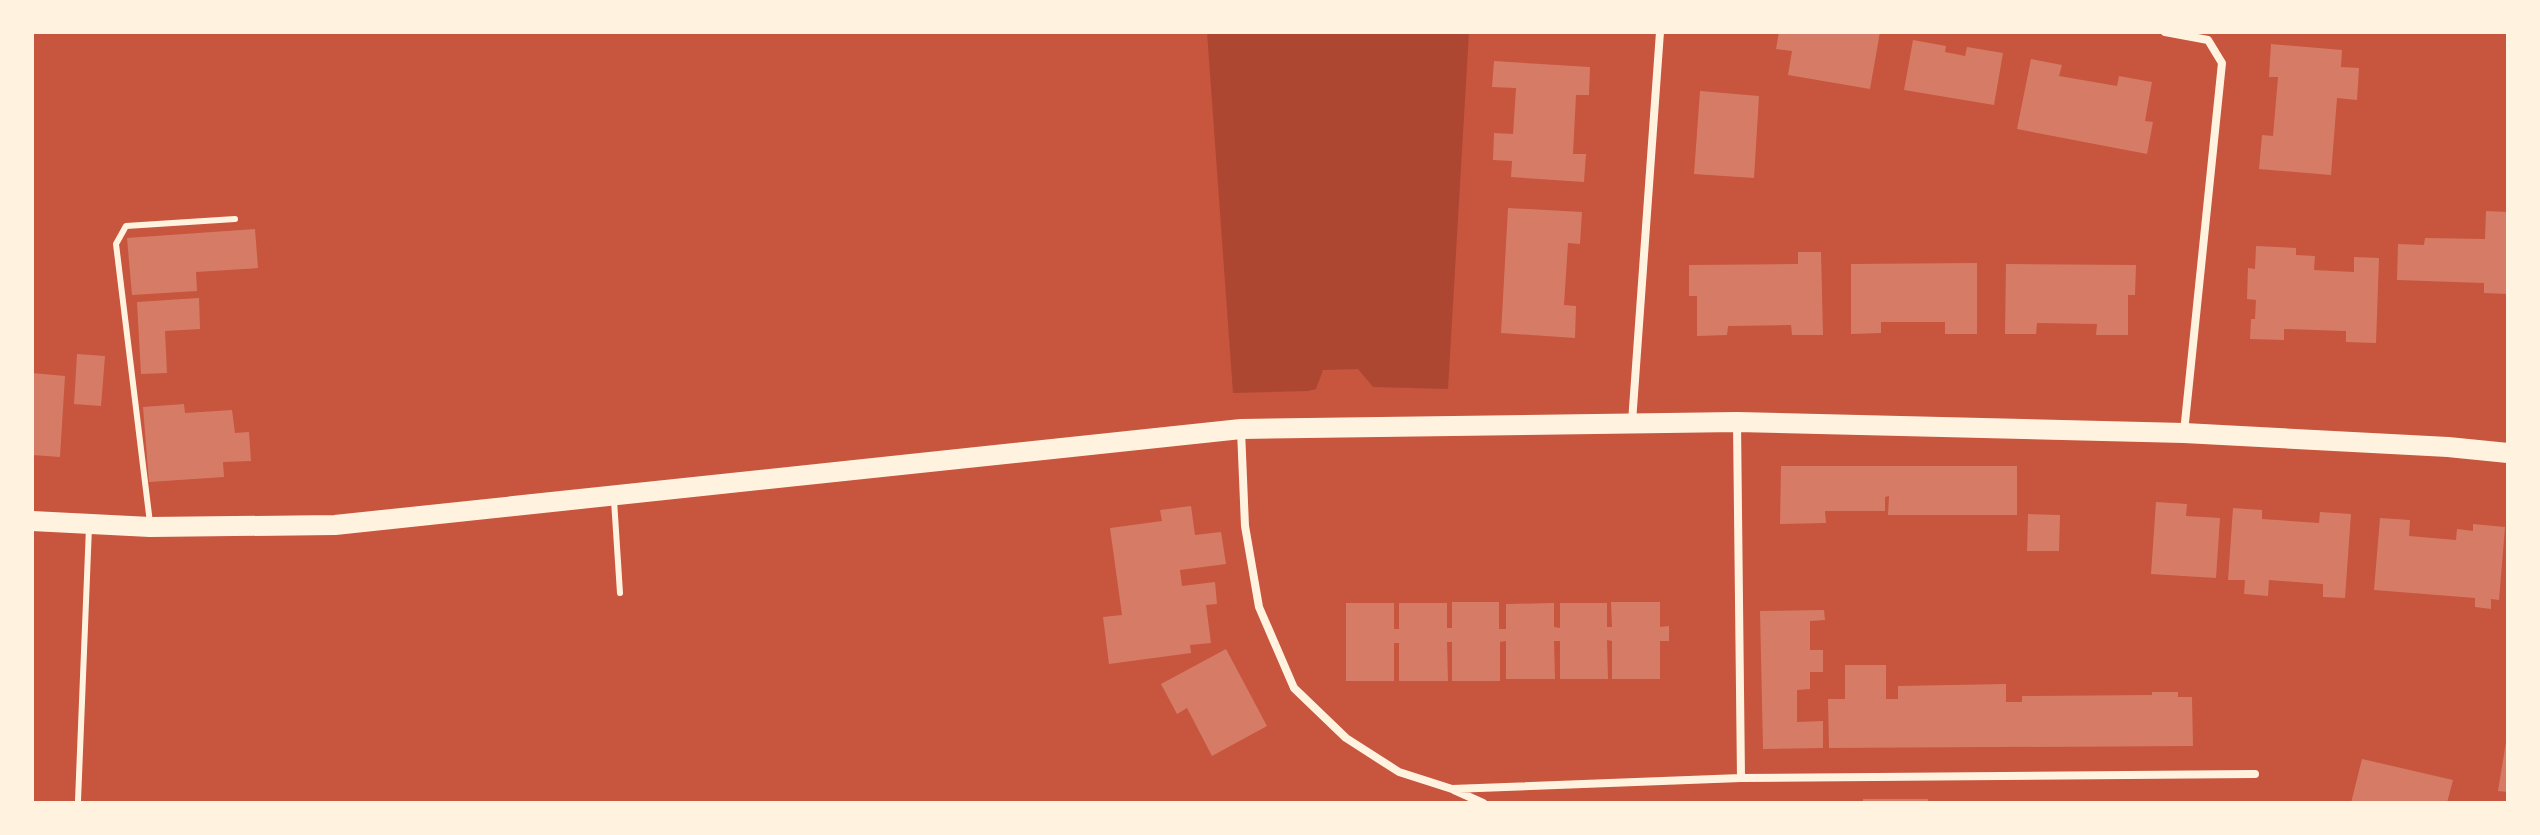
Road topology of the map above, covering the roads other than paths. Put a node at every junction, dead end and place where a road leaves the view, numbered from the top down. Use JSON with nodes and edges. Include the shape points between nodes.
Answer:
{"nodes":[{"id":1,"x":1660,"y":32,"type":"edge"},
{"id":2,"x":2165,"y":32,"type":"edge"},
{"id":3,"x":235,"y":219,"type":"dead end"},
{"id":4,"x":1632,"y":422,"type":"junction"},
{"id":5,"x":1737,"y":422,"type":"junction"},
{"id":6,"x":1241,"y":429,"type":"junction"},
{"id":7,"x":2184,"y":433,"type":"junction"},
{"id":8,"x":2508,"y":453,"type":"edge"},
{"id":9,"x":614,"y":497,"type":"junction"},
{"id":10,"x":32,"y":521,"type":"edge"},
{"id":11,"x":89,"y":524,"type":"junction"},
{"id":12,"x":150,"y":527,"type":"junction"},
{"id":13,"x":620,"y":593,"type":"dead end"},
{"id":14,"x":2255,"y":774,"type":"dead end"},
{"id":15,"x":1741,"y":778,"type":"junction"},
{"id":16,"x":1452,"y":789,"type":"junction"},
{"id":17,"x":78,"y":801,"type":"dead end"},
{"id":18,"x":1483,"y":803,"type":"edge"}],
"edges":[{"from":1,"to":4,"type":"street"},
{"from":2,"to":7,"type":"street","via":[[2208,40],[2222,63]]},
{"from":3,"to":12,"type":"lane","via":[[126,226],[116,244]]},
{"from":4,"to":5,"type":"main road"},
{"from":4,"to":6,"type":"main road"},
{"from":5,"to":7,"type":"main road"},
{"from":5,"to":15,"type":"street"},
{"from":6,"to":9,"type":"main road"},
{"from":6,"to":16,"type":"street","via":[[1245,526],[1259,607],[1294,688],[1346,738],[1399,772]]},
{"from":7,"to":8,"type":"main road"},
{"from":9,"to":12,"type":"main road","via":[[335,525]]},
{"from":9,"to":13,"type":"lane"},
{"from":10,"to":11,"type":"main road"},
{"from":11,"to":12,"type":"main road"},
{"from":11,"to":17,"type":"lane"},
{"from":14,"to":15,"type":"street"},
{"from":15,"to":16,"type":"street"},
{"from":16,"to":18,"type":"street"}]}
